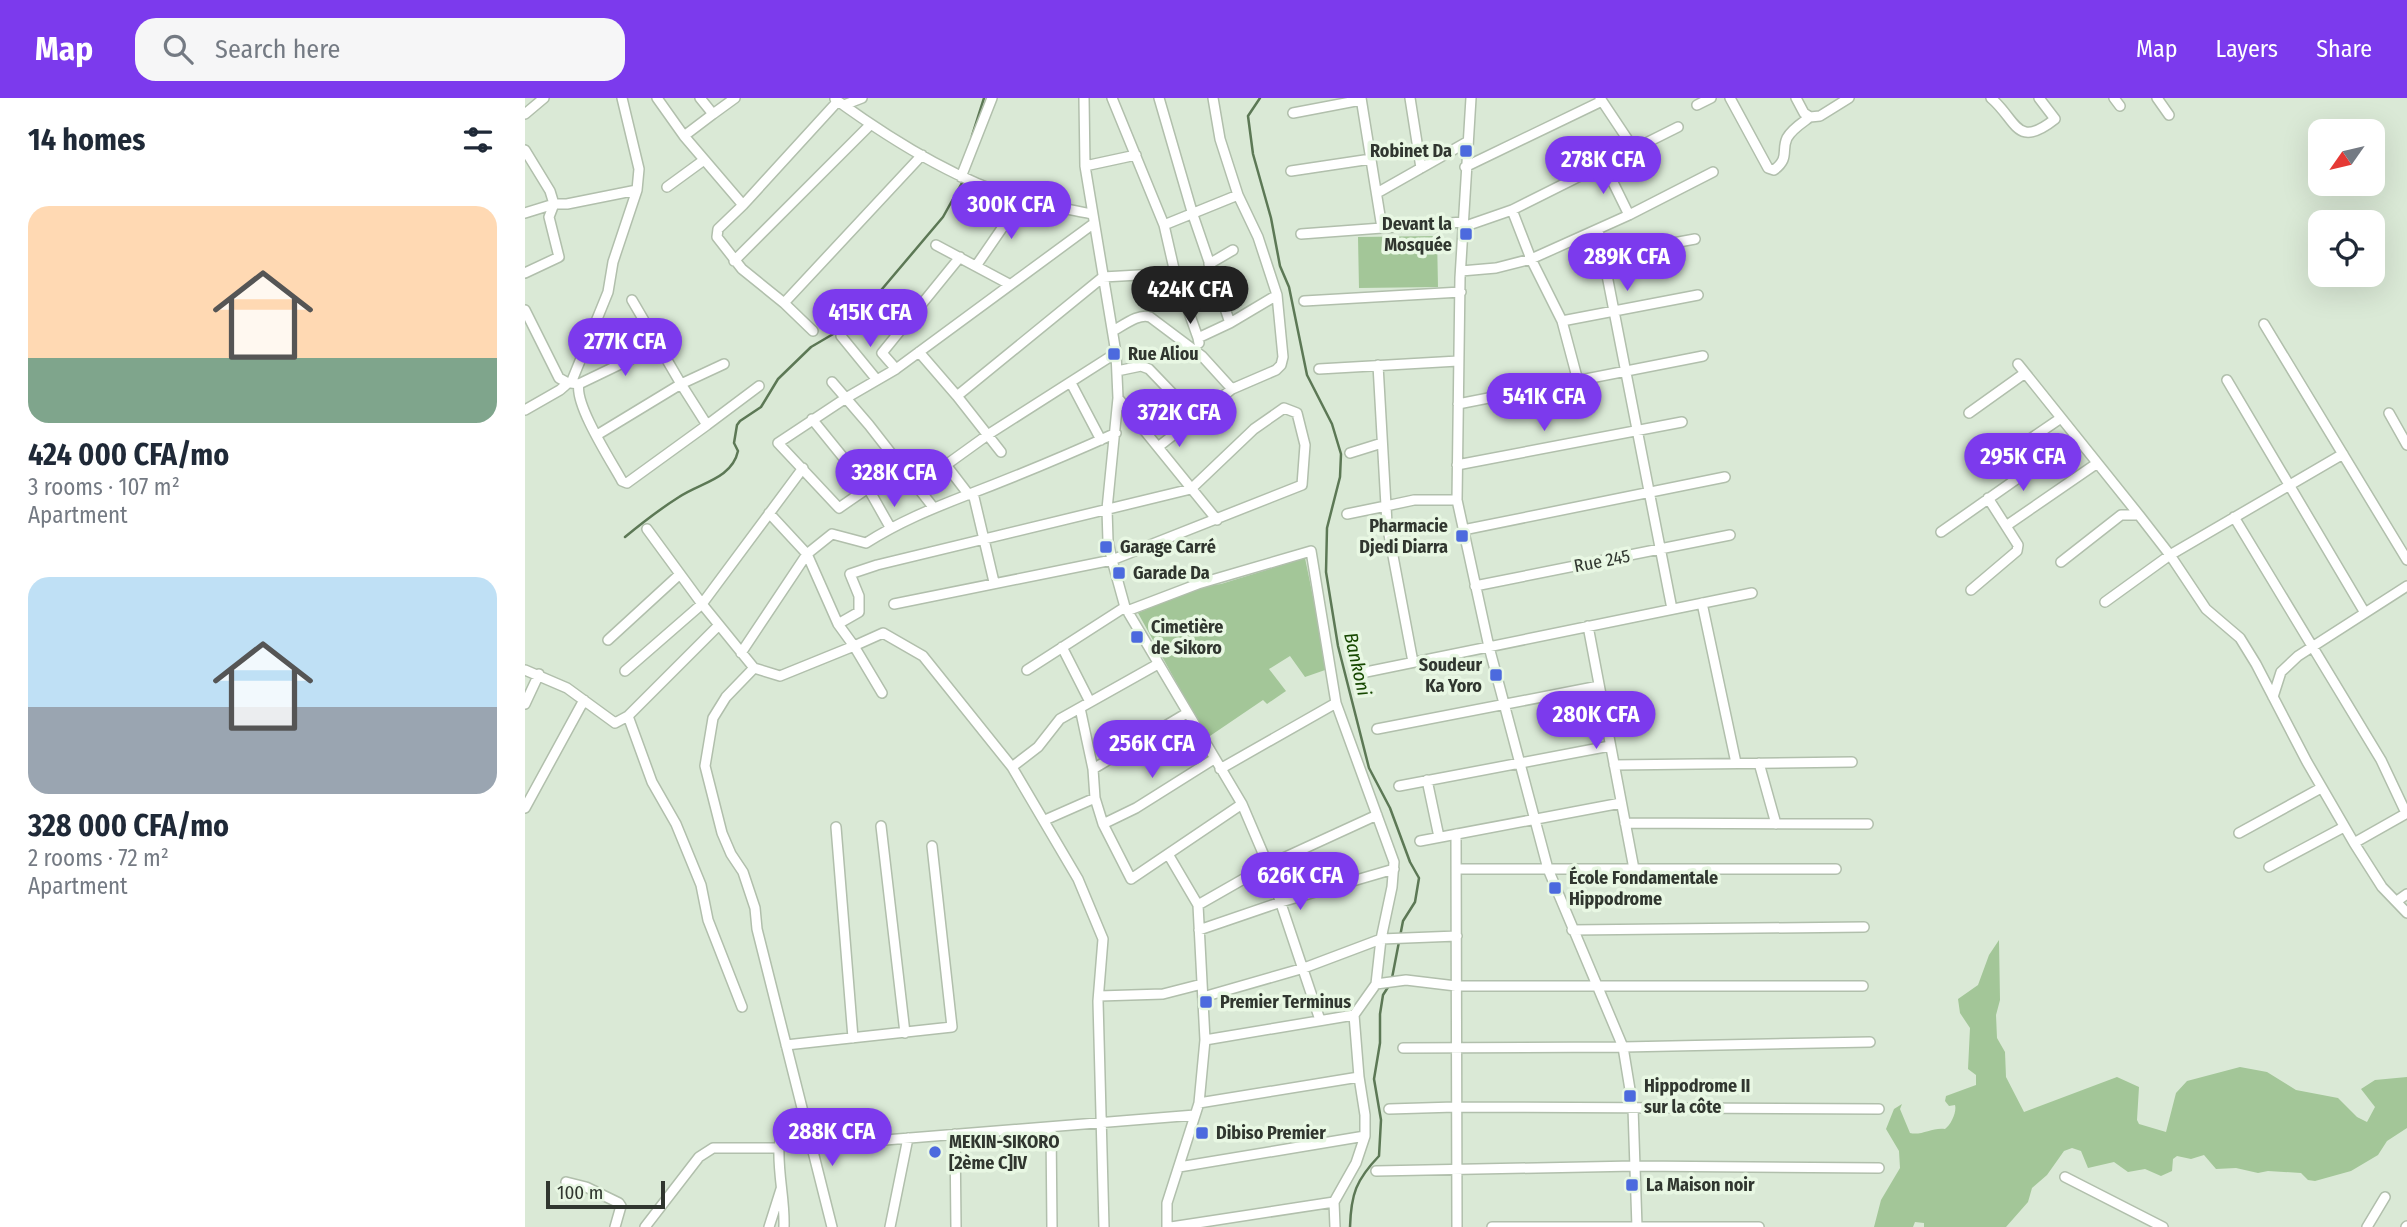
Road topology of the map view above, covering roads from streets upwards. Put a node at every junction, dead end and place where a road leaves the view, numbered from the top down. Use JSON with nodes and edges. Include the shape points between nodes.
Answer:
{"nodes":[{"id":1,"x":544,"y":98,"type":"edge"},
{"id":2,"x":622,"y":98,"type":"edge"},
{"id":3,"x":657,"y":98,"type":"edge"},
{"id":4,"x":700,"y":98,"type":"edge"},
{"id":5,"x":735,"y":98,"type":"edge"},
{"id":6,"x":862,"y":98,"type":"edge"},
{"id":7,"x":992,"y":98,"type":"edge"},
{"id":8,"x":1084,"y":98,"type":"edge"},
{"id":9,"x":1112,"y":98,"type":"edge"},
{"id":10,"x":1159,"y":98,"type":"edge"},
{"id":11,"x":1213,"y":98,"type":"edge"},
{"id":12,"x":1410,"y":98,"type":"edge"},
{"id":13,"x":1711,"y":98,"type":"edge"},
{"id":14,"x":1730,"y":98,"type":"edge"},
{"id":15,"x":1796,"y":98,"type":"edge"},
{"id":16,"x":1849,"y":98,"type":"edge"},
{"id":17,"x":1991,"y":98,"type":"edge"},
{"id":18,"x":2157,"y":98,"type":"edge"},
{"id":19,"x":1361,"y":99,"type":"edge"},
{"id":20,"x":1472,"y":99,"type":"edge"},
{"id":21,"x":2044,"y":99,"type":"edge"},
{"id":22,"x":1601,"y":100,"type":"edge"},
{"id":23,"x":838,"y":101,"type":"edge"},
{"id":24,"x":1697,"y":105,"type":"dead end"},
{"id":25,"x":1293,"y":113,"type":"dead end"},
{"id":26,"x":525,"y":114,"type":"edge"},
{"id":27,"x":713,"y":114,"type":"junction"},
{"id":28,"x":2169,"y":115,"type":"dead end"},
{"id":29,"x":1810,"y":117,"type":"junction"},
{"id":30,"x":871,"y":124,"type":"junction"},
{"id":31,"x":1678,"y":127,"type":"dead end"},
{"id":32,"x":684,"y":136,"type":"junction"},
{"id":33,"x":1467,"y":142,"type":"junction"},
{"id":34,"x":1634,"y":149,"type":"junction"},
{"id":35,"x":525,"y":150,"type":"edge"},
{"id":36,"x":922,"y":155,"type":"junction"},
{"id":37,"x":1136,"y":155,"type":"junction"},
{"id":38,"x":1371,"y":159,"type":"junction"},
{"id":39,"x":705,"y":160,"type":"junction"},
{"id":40,"x":1604,"y":164,"type":"junction"},
{"id":41,"x":1085,"y":166,"type":"junction"},
{"id":42,"x":1465,"y":167,"type":"junction"},
{"id":43,"x":1421,"y":168,"type":"junction"},
{"id":44,"x":1291,"y":171,"type":"dead end"},
{"id":45,"x":1713,"y":172,"type":"dead end"},
{"id":46,"x":961,"y":177,"type":"junction"},
{"id":47,"x":667,"y":187,"type":"dead end"},
{"id":48,"x":637,"y":190,"type":"junction"},
{"id":49,"x":1377,"y":193,"type":"junction"},
{"id":50,"x":1238,"y":195,"type":"junction"},
{"id":51,"x":1022,"y":199,"type":"junction"},
{"id":52,"x":554,"y":204,"type":"junction"},
{"id":53,"x":743,"y":205,"type":"junction"},
{"id":54,"x":1512,"y":210,"type":"junction"},
{"id":55,"x":525,"y":213,"type":"edge"},
{"id":56,"x":1193,"y":215,"type":"junction"},
{"id":57,"x":1629,"y":215,"type":"junction"},
{"id":58,"x":1093,"y":219,"type":"junction"},
{"id":59,"x":1164,"y":225,"type":"junction"},
{"id":60,"x":1463,"y":225,"type":"junction"},
{"id":61,"x":1382,"y":228,"type":"junction"},
{"id":62,"x":1598,"y":229,"type":"junction"},
{"id":63,"x":1301,"y":234,"type":"dead end"},
{"id":64,"x":1695,"y":239,"type":"dead end"},
{"id":65,"x":936,"y":245,"type":"dead end"},
{"id":66,"x":1233,"y":250,"type":"dead end"},
{"id":67,"x":1603,"y":256,"type":"junction"},
{"id":68,"x":960,"y":257,"type":"junction"},
{"id":69,"x":1531,"y":259,"type":"junction"},
{"id":70,"x":734,"y":261,"type":"junction"},
{"id":71,"x":1209,"y":264,"type":"junction"},
{"id":72,"x":976,"y":266,"type":"junction"},
{"id":73,"x":1461,"y":271,"type":"junction"},
{"id":74,"x":525,"y":273,"type":"edge"},
{"id":75,"x":1175,"y":273,"type":"junction"},
{"id":76,"x":1103,"y":276,"type":"junction"},
{"id":77,"x":1009,"y":284,"type":"junction"},
{"id":78,"x":1461,"y":292,"type":"junction"},
{"id":79,"x":1277,"y":295,"type":"junction"},
{"id":80,"x":1698,"y":295,"type":"dead end"},
{"id":81,"x":632,"y":300,"type":"dead end"},
{"id":82,"x":1304,"y":301,"type":"dead end"},
{"id":83,"x":784,"y":303,"type":"junction"},
{"id":84,"x":525,"y":310,"type":"edge"},
{"id":85,"x":1614,"y":311,"type":"junction"},
{"id":86,"x":1562,"y":321,"type":"junction"},
{"id":87,"x":1230,"y":323,"type":"junction"},
{"id":88,"x":2264,"y":324,"type":"dead end"},
{"id":89,"x":813,"y":331,"type":"dead end"},
{"id":90,"x":1113,"y":331,"type":"junction"},
{"id":91,"x":841,"y":336,"type":"dead end"},
{"id":92,"x":1198,"y":338,"type":"junction"},
{"id":93,"x":658,"y":346,"type":"junction"},
{"id":94,"x":919,"y":352,"type":"junction"},
{"id":95,"x":1116,"y":353,"type":"junction"},
{"id":96,"x":1202,"y":356,"type":"junction"},
{"id":97,"x":1703,"y":356,"type":"dead end"},
{"id":98,"x":1458,"y":360,"type":"junction"},
{"id":99,"x":724,"y":364,"type":"dead end"},
{"id":100,"x":2018,"y":364,"type":"dead end"},
{"id":101,"x":1378,"y":365,"type":"junction"},
{"id":102,"x":896,"y":369,"type":"junction"},
{"id":103,"x":1319,"y":369,"type":"dead end"},
{"id":104,"x":1117,"y":371,"type":"junction"},
{"id":105,"x":1625,"y":371,"type":"junction"},
{"id":106,"x":2025,"y":373,"type":"junction"},
{"id":107,"x":877,"y":380,"type":"junction"},
{"id":108,"x":2227,"y":380,"type":"dead end"},
{"id":109,"x":1578,"y":381,"type":"junction"},
{"id":110,"x":832,"y":382,"type":"dead end"},
{"id":111,"x":1071,"y":383,"type":"junction"},
{"id":112,"x":573,"y":384,"type":"junction"},
{"id":113,"x":681,"y":384,"type":"junction"},
{"id":114,"x":759,"y":386,"type":"dead end"},
{"id":115,"x":1232,"y":389,"type":"junction"},
{"id":116,"x":957,"y":396,"type":"junction"},
{"id":117,"x":846,"y":398,"type":"junction"},
{"id":118,"x":1118,"y":398,"type":"junction"},
{"id":119,"x":1458,"y":404,"type":"junction"},
{"id":120,"x":525,"y":410,"type":"edge"},
{"id":121,"x":1969,"y":413,"type":"dead end"},
{"id":122,"x":2389,"y":413,"type":"dead end"},
{"id":123,"x":1195,"y":417,"type":"junction"},
{"id":124,"x":2061,"y":418,"type":"junction"},
{"id":125,"x":812,"y":419,"type":"junction"},
{"id":126,"x":1682,"y":422,"type":"dead end"},
{"id":127,"x":707,"y":425,"type":"junction"},
{"id":128,"x":1637,"y":429,"type":"junction"},
{"id":129,"x":1116,"y":433,"type":"junction"},
{"id":130,"x":989,"y":434,"type":"junction"},
{"id":131,"x":597,"y":435,"type":"junction"},
{"id":132,"x":1101,"y":440,"type":"junction"},
{"id":133,"x":1382,"y":443,"type":"junction"},
{"id":134,"x":2407,"y":445,"type":"edge"},
{"id":135,"x":1158,"y":447,"type":"junction"},
{"id":136,"x":1000,"y":452,"type":"dead end"},
{"id":137,"x":1350,"y":453,"type":"dead end"},
{"id":138,"x":2343,"y":454,"type":"junction"},
{"id":139,"x":2096,"y":464,"type":"junction"},
{"id":140,"x":1457,"y":465,"type":"junction"},
{"id":141,"x":803,"y":468,"type":"junction"},
{"id":142,"x":1725,"y":478,"type":"dead end"},
{"id":143,"x":2289,"y":485,"type":"junction"},
{"id":144,"x":869,"y":488,"type":"junction"},
{"id":145,"x":1191,"y":489,"type":"junction"},
{"id":146,"x":1649,"y":493,"type":"junction"},
{"id":147,"x":971,"y":494,"type":"junction"},
{"id":148,"x":1988,"y":498,"type":"junction"},
{"id":149,"x":1457,"y":500,"type":"junction"},
{"id":150,"x":1386,"y":506,"type":"junction"},
{"id":151,"x":933,"y":507,"type":"junction"},
{"id":152,"x":1107,"y":509,"type":"junction"},
{"id":153,"x":769,"y":513,"type":"junction"},
{"id":154,"x":1347,"y":514,"type":"dead end"},
{"id":155,"x":2139,"y":515,"type":"junction"},
{"id":156,"x":2234,"y":517,"type":"junction"},
{"id":157,"x":1217,"y":520,"type":"junction"},
{"id":158,"x":2006,"y":526,"type":"junction"},
{"id":159,"x":890,"y":527,"type":"junction"},
{"id":160,"x":647,"y":529,"type":"dead end"},
{"id":161,"x":1463,"y":530,"type":"junction"},
{"id":162,"x":1941,"y":532,"type":"dead end"},
{"id":163,"x":1730,"y":535,"type":"dead end"},
{"id":164,"x":985,"y":539,"type":"junction"},
{"id":165,"x":1660,"y":549,"type":"junction"},
{"id":166,"x":807,"y":554,"type":"junction"},
{"id":167,"x":2170,"y":555,"type":"junction"},
{"id":168,"x":1112,"y":560,"type":"junction"},
{"id":169,"x":2407,"y":560,"type":"edge"},
{"id":170,"x":2061,"y":562,"type":"dead end"},
{"id":171,"x":680,"y":574,"type":"junction"},
{"id":172,"x":994,"y":582,"type":"junction"},
{"id":173,"x":1475,"y":586,"type":"junction"},
{"id":174,"x":2407,"y":586,"type":"edge"},
{"id":175,"x":1971,"y":590,"type":"dead end"},
{"id":176,"x":1752,"y":593,"type":"dead end"},
{"id":177,"x":2105,"y":602,"type":"dead end"},
{"id":178,"x":1702,"y":603,"type":"junction"},
{"id":179,"x":702,"y":604,"type":"junction"},
{"id":180,"x":894,"y":604,"type":"dead end"},
{"id":181,"x":1126,"y":609,"type":"junction"},
{"id":182,"x":1672,"y":609,"type":"junction"},
{"id":183,"x":2365,"y":613,"type":"junction"},
{"id":184,"x":838,"y":624,"type":"junction"},
{"id":185,"x":719,"y":625,"type":"junction"},
{"id":186,"x":1588,"y":626,"type":"junction"},
{"id":187,"x":608,"y":640,"type":"dead end"},
{"id":188,"x":854,"y":646,"type":"junction"},
{"id":189,"x":2313,"y":646,"type":"junction"},
{"id":190,"x":1062,"y":647,"type":"junction"},
{"id":191,"x":1489,"y":647,"type":"junction"},
{"id":192,"x":741,"y":653,"type":"junction"},
{"id":193,"x":1413,"y":662,"type":"junction"},
{"id":194,"x":1158,"y":664,"type":"junction"},
{"id":195,"x":754,"y":668,"type":"junction"},
{"id":196,"x":525,"y":670,"type":"edge"},
{"id":197,"x":1027,"y":670,"type":"dead end"},
{"id":198,"x":625,"y":671,"type":"dead end"},
{"id":199,"x":1366,"y":672,"type":"dead end"},
{"id":200,"x":539,"y":674,"type":"junction"},
{"id":201,"x":1599,"y":686,"type":"junction"},
{"id":202,"x":882,"y":693,"type":"dead end"},
{"id":203,"x":2273,"y":697,"type":"junction"},
{"id":204,"x":584,"y":701,"type":"junction"},
{"id":205,"x":1090,"y":702,"type":"junction"},
{"id":206,"x":1336,"y":703,"type":"junction"},
{"id":207,"x":525,"y":704,"type":"edge"},
{"id":208,"x":1504,"y":705,"type":"junction"},
{"id":209,"x":1080,"y":708,"type":"junction"},
{"id":210,"x":1187,"y":713,"type":"junction"},
{"id":211,"x":628,"y":716,"type":"junction"},
{"id":212,"x":1377,"y":729,"type":"dead end"},
{"id":213,"x":1610,"y":746,"type":"junction"},
{"id":214,"x":1214,"y":759,"type":"junction"},
{"id":215,"x":1852,"y":762,"type":"dead end"},
{"id":216,"x":1519,"y":763,"type":"junction"},
{"id":217,"x":1736,"y":763,"type":"junction"},
{"id":218,"x":1759,"y":763,"type":"junction"},
{"id":219,"x":1614,"y":765,"type":"junction"},
{"id":220,"x":1012,"y":767,"type":"junction"},
{"id":221,"x":1093,"y":769,"type":"junction"},
{"id":222,"x":1220,"y":769,"type":"junction"},
{"id":223,"x":1427,"y":780,"type":"junction"},
{"id":224,"x":1399,"y":786,"type":"dead end"},
{"id":225,"x":2321,"y":788,"type":"junction"},
{"id":226,"x":1095,"y":798,"type":"junction"},
{"id":227,"x":1621,"y":803,"type":"junction"},
{"id":228,"x":1242,"y":804,"type":"junction"},
{"id":229,"x":525,"y":808,"type":"edge"},
{"id":230,"x":2406,"y":813,"type":"edge"},
{"id":231,"x":1377,"y":815,"type":"junction"},
{"id":232,"x":1534,"y":818,"type":"junction"},
{"id":233,"x":1045,"y":820,"type":"junction"},
{"id":234,"x":1625,"y":823,"type":"junction"},
{"id":235,"x":1103,"y":824,"type":"junction"},
{"id":236,"x":1776,"y":824,"type":"junction"},
{"id":237,"x":1868,"y":824,"type":"dead end"},
{"id":238,"x":881,"y":826,"type":"dead end"},
{"id":239,"x":836,"y":827,"type":"dead end"},
{"id":240,"x":2344,"y":827,"type":"junction"},
{"id":241,"x":1456,"y":834,"type":"junction"},
{"id":242,"x":2239,"y":834,"type":"dead end"},
{"id":243,"x":1439,"y":837,"type":"junction"},
{"id":244,"x":1420,"y":841,"type":"dead end"},
{"id":245,"x":2354,"y":843,"type":"junction"},
{"id":246,"x":932,"y":846,"type":"dead end"},
{"id":247,"x":1168,"y":854,"type":"junction"},
{"id":248,"x":1268,"y":865,"type":"junction"},
{"id":249,"x":2269,"y":867,"type":"dead end"},
{"id":250,"x":1394,"y":869,"type":"junction"},
{"id":251,"x":1457,"y":869,"type":"junction"},
{"id":252,"x":1548,"y":869,"type":"junction"},
{"id":253,"x":1634,"y":869,"type":"junction"},
{"id":254,"x":1836,"y":869,"type":"dead end"},
{"id":255,"x":2407,"y":894,"type":"edge"},
{"id":256,"x":2397,"y":901,"type":"junction"},
{"id":257,"x":1281,"y":902,"type":"junction"},
{"id":258,"x":1198,"y":905,"type":"junction"},
{"id":259,"x":2407,"y":913,"type":"edge"},
{"id":260,"x":1864,"y":927,"type":"dead end"},
{"id":261,"x":1199,"y":930,"type":"junction"},
{"id":262,"x":1572,"y":930,"type":"junction"},
{"id":263,"x":1457,"y":936,"type":"junction"},
{"id":264,"x":1381,"y":939,"type":"junction"},
{"id":265,"x":1304,"y":968,"type":"junction"},
{"id":266,"x":1202,"y":984,"type":"junction"},
{"id":267,"x":1376,"y":984,"type":"junction"},
{"id":268,"x":1456,"y":986,"type":"junction"},
{"id":269,"x":1596,"y":986,"type":"junction"},
{"id":270,"x":1863,"y":986,"type":"dead end"},
{"id":271,"x":1099,"y":996,"type":"junction"},
{"id":272,"x":1203,"y":997,"type":"junction"},
{"id":273,"x":743,"y":1007,"type":"dead end"},
{"id":274,"x":1354,"y":1015,"type":"junction"},
{"id":275,"x":1319,"y":1020,"type":"junction"},
{"id":276,"x":905,"y":1033,"type":"junction"},
{"id":277,"x":853,"y":1038,"type":"junction"},
{"id":278,"x":1205,"y":1040,"type":"junction"},
{"id":279,"x":1870,"y":1042,"type":"dead end"},
{"id":280,"x":786,"y":1045,"type":"junction"},
{"id":281,"x":1403,"y":1048,"type":"dead end"},
{"id":282,"x":1455,"y":1048,"type":"junction"},
{"id":283,"x":1623,"y":1048,"type":"junction"},
{"id":284,"x":1359,"y":1077,"type":"junction"},
{"id":285,"x":1199,"y":1103,"type":"junction"},
{"id":286,"x":1455,"y":1107,"type":"junction"},
{"id":287,"x":1633,"y":1108,"type":"junction"},
{"id":288,"x":1389,"y":1109,"type":"dead end"},
{"id":289,"x":1879,"y":1109,"type":"dead end"},
{"id":290,"x":1195,"y":1115,"type":"junction"},
{"id":291,"x":803,"y":1117,"type":"junction"},
{"id":292,"x":1101,"y":1123,"type":"junction"},
{"id":293,"x":1051,"y":1127,"type":"junction"},
{"id":294,"x":955,"y":1134,"type":"junction"},
{"id":295,"x":1365,"y":1136,"type":"junction"},
{"id":296,"x":908,"y":1138,"type":"junction"},
{"id":297,"x":811,"y":1146,"type":"junction"},
{"id":298,"x":779,"y":1148,"type":"junction"},
{"id":299,"x":1635,"y":1166,"type":"junction"},
{"id":300,"x":1178,"y":1167,"type":"junction"},
{"id":301,"x":1879,"y":1168,"type":"dead end"},
{"id":302,"x":1456,"y":1169,"type":"junction"},
{"id":303,"x":1376,"y":1171,"type":"dead end"},
{"id":304,"x":2065,"y":1177,"type":"dead end"},
{"id":305,"x":566,"y":1182,"type":"dead end"},
{"id":306,"x":781,"y":1187,"type":"junction"},
{"id":307,"x":2385,"y":1198,"type":"dead end"},
{"id":308,"x":1333,"y":1202,"type":"junction"},
{"id":309,"x":1637,"y":1226,"type":"edge"},
{"id":310,"x":615,"y":1227,"type":"edge"},
{"id":311,"x":645,"y":1227,"type":"edge"},
{"id":312,"x":769,"y":1227,"type":"edge"},
{"id":313,"x":784,"y":1227,"type":"edge"},
{"id":314,"x":832,"y":1227,"type":"edge"},
{"id":315,"x":890,"y":1227,"type":"edge"},
{"id":316,"x":956,"y":1227,"type":"edge"},
{"id":317,"x":1052,"y":1227,"type":"edge"},
{"id":318,"x":1104,"y":1227,"type":"edge"},
{"id":319,"x":1169,"y":1227,"type":"edge"},
{"id":320,"x":1335,"y":1227,"type":"edge"},
{"id":321,"x":1457,"y":1227,"type":"edge"},
{"id":322,"x":1492,"y":1227,"type":"edge"},
{"id":323,"x":1759,"y":1227,"type":"edge"},
{"id":324,"x":2163,"y":1227,"type":"edge"},
{"id":325,"x":2367,"y":1227,"type":"edge"}],
"edges":[{"from":1,"to":26,"type":"street"},
{"from":2,"to":48,"type":"street","via":[[639,169]]},
{"from":3,"to":32,"type":"street"},
{"from":4,"to":27,"type":"street"},
{"from":5,"to":27,"type":"street"},
{"from":6,"to":23,"type":"street"},
{"from":7,"to":46,"type":"street"},
{"from":8,"to":41,"type":"street"},
{"from":9,"to":37,"type":"street"},
{"from":10,"to":56,"type":"street"},
{"from":11,"to":50,"type":"street"},
{"from":12,"to":43,"type":"street"},
{"from":13,"to":24,"type":"street"},
{"from":14,"to":29,"type":"street","via":[[1768,168],[1774,170],[1786,156],[1786,139]]},
{"from":15,"to":29,"type":"street"},
{"from":16,"to":29,"type":"street"},
{"from":17,"to":21,"type":"street","via":[[2026,134],[2055,119]]},
{"from":18,"to":28,"type":"street"},
{"from":19,"to":25,"type":"street"},
{"from":19,"to":38,"type":"street"},
{"from":20,"to":33,"type":"street"},
{"from":22,"to":34,"type":"street"},
{"from":22,"to":42,"type":"street"},
{"from":23,"to":30,"type":"street"},
{"from":23,"to":53,"type":"street"},
{"from":27,"to":32,"type":"street"},
{"from":30,"to":36,"type":"street"},
{"from":30,"to":70,"type":"street"},
{"from":31,"to":34,"type":"street"},
{"from":32,"to":39,"type":"street"},
{"from":33,"to":42,"type":"street"},
{"from":33,"to":43,"type":"street"},
{"from":34,"to":40,"type":"street"},
{"from":35,"to":52,"type":"street"},
{"from":36,"to":46,"type":"street"},
{"from":36,"to":83,"type":"street"},
{"from":37,"to":41,"type":"street"},
{"from":37,"to":59,"type":"street"},
{"from":38,"to":44,"type":"street"},
{"from":38,"to":49,"type":"street"},
{"from":39,"to":47,"type":"street"},
{"from":39,"to":53,"type":"street"},
{"from":40,"to":54,"type":"street"},
{"from":40,"to":57,"type":"street"},
{"from":41,"to":58,"type":"street"},
{"from":42,"to":60,"type":"street"},
{"from":43,"to":49,"type":"street"},
{"from":45,"to":57,"type":"street"},
{"from":46,"to":51,"type":"street"},
{"from":48,"to":52,"type":"street"},
{"from":48,"to":112,"type":"street","via":[[608,292]]},
{"from":49,"to":61,"type":"street"},
{"from":50,"to":56,"type":"street"},
{"from":50,"to":79,"type":"street"},
{"from":51,"to":58,"type":"street"},
{"from":51,"to":72,"type":"street"},
{"from":52,"to":55,"type":"street"},
{"from":52,"to":74,"type":"street","via":[[549,216],[559,257]]},
{"from":53,"to":70,"type":"street","via":[[718,229],[717,237]]},
{"from":54,"to":60,"type":"street"},
{"from":54,"to":69,"type":"street"},
{"from":56,"to":59,"type":"street"},
{"from":56,"to":71,"type":"street"},
{"from":57,"to":62,"type":"street"},
{"from":58,"to":76,"type":"street"},
{"from":58,"to":77,"type":"street"},
{"from":59,"to":75,"type":"street"},
{"from":60,"to":61,"type":"street"},
{"from":60,"to":73,"type":"street"},
{"from":61,"to":63,"type":"street"},
{"from":62,"to":67,"type":"street"},
{"from":62,"to":69,"type":"street"},
{"from":64,"to":67,"type":"street"},
{"from":65,"to":68,"type":"street"},
{"from":66,"to":71,"type":"street"},
{"from":67,"to":85,"type":"street"},
{"from":68,"to":72,"type":"street"},
{"from":68,"to":102,"type":"street","via":[[882,354]]},
{"from":69,"to":73,"type":"street"},
{"from":69,"to":86,"type":"street"},
{"from":70,"to":83,"type":"street"},
{"from":71,"to":87,"type":"street"},
{"from":72,"to":77,"type":"street"},
{"from":73,"to":78,"type":"street"},
{"from":75,"to":76,"type":"street"},
{"from":75,"to":92,"type":"street"},
{"from":76,"to":90,"type":"street"},
{"from":76,"to":116,"type":"street"},
{"from":77,"to":94,"type":"street"},
{"from":78,"to":82,"type":"street"},
{"from":78,"to":98,"type":"street"},
{"from":79,"to":87,"type":"street"},
{"from":79,"to":115,"type":"street","via":[[1281,365]]},
{"from":80,"to":85,"type":"street"},
{"from":81,"to":93,"type":"street"},
{"from":83,"to":89,"type":"street"},
{"from":84,"to":112,"type":"street","via":[[559,378]]},
{"from":85,"to":86,"type":"street"},
{"from":85,"to":105,"type":"street"},
{"from":86,"to":109,"type":"street"},
{"from":87,"to":92,"type":"street"},
{"from":88,"to":138,"type":"street"},
{"from":90,"to":95,"type":"street"},
{"from":90,"to":96,"type":"street","via":[[1145,315]]},
{"from":91,"to":107,"type":"street"},
{"from":92,"to":96,"type":"street"},
{"from":93,"to":112,"type":"street"},
{"from":93,"to":113,"type":"street"},
{"from":94,"to":102,"type":"street"},
{"from":94,"to":116,"type":"street"},
{"from":95,"to":104,"type":"street"},
{"from":95,"to":111,"type":"street"},
{"from":96,"to":115,"type":"street"},
{"from":97,"to":105,"type":"street"},
{"from":98,"to":101,"type":"street"},
{"from":98,"to":119,"type":"street"},
{"from":99,"to":113,"type":"street"},
{"from":100,"to":106,"type":"street"},
{"from":101,"to":103,"type":"street"},
{"from":101,"to":133,"type":"street"},
{"from":102,"to":107,"type":"street"},
{"from":104,"to":118,"type":"street"},
{"from":104,"to":123,"type":"street","via":[[1149,369]]},
{"from":105,"to":109,"type":"street"},
{"from":105,"to":128,"type":"street"},
{"from":106,"to":121,"type":"street"},
{"from":106,"to":124,"type":"street"},
{"from":107,"to":117,"type":"street"},
{"from":108,"to":143,"type":"street"},
{"from":109,"to":119,"type":"street"},
{"from":110,"to":117,"type":"street"},
{"from":111,"to":130,"type":"street"},
{"from":111,"to":132,"type":"street"},
{"from":112,"to":120,"type":"street"},
{"from":112,"to":131,"type":"street"},
{"from":113,"to":127,"type":"street"},
{"from":113,"to":131,"type":"street"},
{"from":114,"to":127,"type":"street"},
{"from":115,"to":123,"type":"street"},
{"from":116,"to":130,"type":"street"},
{"from":117,"to":125,"type":"street"},
{"from":117,"to":151,"type":"street"},
{"from":118,"to":129,"type":"street"},
{"from":118,"to":135,"type":"street"},
{"from":119,"to":140,"type":"street"},
{"from":122,"to":134,"type":"street"},
{"from":123,"to":135,"type":"street"},
{"from":124,"to":139,"type":"street"},
{"from":124,"to":148,"type":"street","via":[[2014,450],[2021,474]]},
{"from":125,"to":141,"type":"street","via":[[778,443]]},
{"from":125,"to":144,"type":"street"},
{"from":126,"to":128,"type":"street"},
{"from":127,"to":131,"type":"street","via":[[627,483]]},
{"from":128,"to":140,"type":"street"},
{"from":128,"to":146,"type":"street"},
{"from":129,"to":132,"type":"street"},
{"from":129,"to":152,"type":"street"},
{"from":130,"to":136,"type":"street"},
{"from":130,"to":147,"type":"street","via":[[946,465]]},
{"from":132,"to":147,"type":"street"},
{"from":133,"to":137,"type":"street"},
{"from":133,"to":150,"type":"street"},
{"from":135,"to":145,"type":"street"},
{"from":138,"to":143,"type":"street"},
{"from":138,"to":169,"type":"street"},
{"from":139,"to":155,"type":"street"},
{"from":139,"to":158,"type":"street"},
{"from":140,"to":149,"type":"street"},
{"from":141,"to":144,"type":"street","via":[[839,508]]},
{"from":141,"to":153,"type":"street"},
{"from":142,"to":146,"type":"street"},
{"from":143,"to":156,"type":"street"},
{"from":143,"to":183,"type":"street"},
{"from":144,"to":159,"type":"street"},
{"from":145,"to":152,"type":"street"},
{"from":145,"to":157,"type":"street"},
{"from":145,"to":157,"type":"street","via":[[1254,429],[1284,408],[1297,413],[1305,445],[1302,485]]},
{"from":146,"to":161,"type":"street"},
{"from":146,"to":165,"type":"street"},
{"from":147,"to":151,"type":"street"},
{"from":147,"to":164,"type":"street"},
{"from":148,"to":158,"type":"street"},
{"from":148,"to":162,"type":"street"},
{"from":149,"to":150,"type":"street","via":[[1414,500]]},
{"from":149,"to":161,"type":"street"},
{"from":150,"to":154,"type":"street"},
{"from":150,"to":193,"type":"street"},
{"from":151,"to":159,"type":"street"},
{"from":152,"to":164,"type":"street"},
{"from":152,"to":168,"type":"street"},
{"from":153,"to":166,"type":"street"},
{"from":153,"to":179,"type":"street"},
{"from":155,"to":167,"type":"street"},
{"from":155,"to":170,"type":"street","via":[[2121,515]]},
{"from":156,"to":167,"type":"street"},
{"from":156,"to":189,"type":"street"},
{"from":157,"to":168,"type":"street"},
{"from":158,"to":175,"type":"street","via":[[2017,551]]},
{"from":159,"to":166,"type":"street","via":[[866,543],[832,534]]},
{"from":160,"to":171,"type":"street"},
{"from":161,"to":173,"type":"street"},
{"from":163,"to":165,"type":"street","name":"Rue 245"},
{"from":164,"to":172,"type":"street"},
{"from":164,"to":184,"type":"street","via":[[850,574],[859,596],[859,612]]},
{"from":165,"to":173,"type":"street","name":"Rue 245"},
{"from":165,"to":182,"type":"street"},
{"from":166,"to":184,"type":"street"},
{"from":166,"to":192,"type":"street"},
{"from":167,"to":177,"type":"street"},
{"from":167,"to":203,"type":"street","via":[[2206,609],[2239,638]]},
{"from":168,"to":172,"type":"street"},
{"from":168,"to":181,"type":"street"},
{"from":171,"to":179,"type":"street"},
{"from":171,"to":187,"type":"street"},
{"from":172,"to":180,"type":"street"},
{"from":173,"to":191,"type":"street"},
{"from":174,"to":183,"type":"street"},
{"from":176,"to":178,"type":"street"},
{"from":178,"to":182,"type":"street"},
{"from":178,"to":217,"type":"street"},
{"from":179,"to":185,"type":"street"},
{"from":179,"to":198,"type":"street"},
{"from":181,"to":190,"type":"street"},
{"from":181,"to":194,"type":"street"},
{"from":181,"to":206,"type":"street","via":[[1311,551]]},
{"from":182,"to":186,"type":"street"},
{"from":183,"to":189,"type":"street"},
{"from":184,"to":188,"type":"street"},
{"from":185,"to":192,"type":"street"},
{"from":185,"to":211,"type":"street"},
{"from":186,"to":191,"type":"street"},
{"from":186,"to":201,"type":"street"},
{"from":188,"to":195,"type":"street","via":[[780,676]]},
{"from":188,"to":202,"type":"street"},
{"from":188,"to":220,"type":"street","via":[[883,634],[923,656]]},
{"from":189,"to":203,"type":"street","via":[[2281,672]]},
{"from":189,"to":230,"type":"street","via":[[2381,760]]},
{"from":190,"to":197,"type":"street"},
{"from":190,"to":205,"type":"street"},
{"from":191,"to":193,"type":"street"},
{"from":191,"to":208,"type":"street"},
{"from":192,"to":195,"type":"street"},
{"from":193,"to":199,"type":"street"},
{"from":194,"to":205,"type":"street"},
{"from":194,"to":210,"type":"street"},
{"from":195,"to":280,"type":"street","via":[[726,696],[713,718],[705,766],[722,833],[743,872],[755,908]]},
{"from":196,"to":200,"type":"street"},
{"from":200,"to":204,"type":"street"},
{"from":200,"to":207,"type":"street"},
{"from":201,"to":208,"type":"street"},
{"from":201,"to":213,"type":"street"},
{"from":203,"to":225,"type":"street"},
{"from":204,"to":211,"type":"street","via":[[615,723]]},
{"from":204,"to":229,"type":"street"},
{"from":205,"to":209,"type":"street"},
{"from":206,"to":222,"type":"street"},
{"from":206,"to":231,"type":"street"},
{"from":208,"to":212,"type":"street"},
{"from":208,"to":216,"type":"street"},
{"from":209,"to":220,"type":"street","via":[[1060,719],[1038,747]]},
{"from":209,"to":221,"type":"street"},
{"from":210,"to":214,"type":"street"},
{"from":210,"to":221,"type":"street"},
{"from":211,"to":273,"type":"street","via":[[652,782],[676,824],[701,885],[708,920]]},
{"from":213,"to":216,"type":"street"},
{"from":213,"to":219,"type":"street"},
{"from":214,"to":222,"type":"street"},
{"from":214,"to":235,"type":"street"},
{"from":215,"to":218,"type":"street"},
{"from":216,"to":223,"type":"street"},
{"from":216,"to":232,"type":"street"},
{"from":217,"to":218,"type":"street"},
{"from":217,"to":219,"type":"street"},
{"from":218,"to":236,"type":"street"},
{"from":219,"to":227,"type":"street"},
{"from":220,"to":233,"type":"street"},
{"from":221,"to":226,"type":"street"},
{"from":222,"to":228,"type":"street"},
{"from":223,"to":224,"type":"street"},
{"from":223,"to":243,"type":"street"},
{"from":225,"to":240,"type":"street"},
{"from":225,"to":242,"type":"street"},
{"from":226,"to":233,"type":"street"},
{"from":226,"to":235,"type":"street"},
{"from":227,"to":232,"type":"street"},
{"from":227,"to":234,"type":"street"},
{"from":228,"to":247,"type":"street"},
{"from":228,"to":248,"type":"street"},
{"from":230,"to":245,"type":"street"},
{"from":231,"to":248,"type":"street"},
{"from":231,"to":250,"type":"street"},
{"from":232,"to":241,"type":"street"},
{"from":232,"to":252,"type":"street"},
{"from":233,"to":271,"type":"street","via":[[1078,879],[1103,939]]},
{"from":234,"to":236,"type":"street"},
{"from":234,"to":253,"type":"street"},
{"from":235,"to":247,"type":"street","via":[[1131,878]]},
{"from":236,"to":237,"type":"street"},
{"from":238,"to":276,"type":"street"},
{"from":239,"to":277,"type":"street"},
{"from":240,"to":245,"type":"street"},
{"from":240,"to":249,"type":"street"},
{"from":241,"to":243,"type":"street"},
{"from":241,"to":251,"type":"street"},
{"from":243,"to":244,"type":"street"},
{"from":245,"to":256,"type":"street","via":[[2382,887]]},
{"from":246,"to":276,"type":"street","via":[[952,1027]]},
{"from":247,"to":258,"type":"street"},
{"from":248,"to":257,"type":"street"},
{"from":248,"to":258,"type":"street"},
{"from":250,"to":257,"type":"street"},
{"from":250,"to":264,"type":"street"},
{"from":251,"to":252,"type":"street"},
{"from":251,"to":263,"type":"street"},
{"from":252,"to":253,"type":"street"},
{"from":252,"to":262,"type":"street"},
{"from":253,"to":254,"type":"street"},
{"from":255,"to":256,"type":"street"},
{"from":256,"to":259,"type":"street"},
{"from":257,"to":261,"type":"street"},
{"from":257,"to":265,"type":"street"},
{"from":258,"to":261,"type":"street"},
{"from":260,"to":262,"type":"street"},
{"from":261,"to":266,"type":"street"},
{"from":262,"to":269,"type":"street"},
{"from":263,"to":264,"type":"street"},
{"from":263,"to":268,"type":"street"},
{"from":264,"to":265,"type":"street"},
{"from":264,"to":267,"type":"street"},
{"from":265,"to":272,"type":"street"},
{"from":265,"to":275,"type":"street"},
{"from":266,"to":271,"type":"street","via":[[1163,994]]},
{"from":266,"to":272,"type":"street"},
{"from":267,"to":268,"type":"street","via":[[1406,980]]},
{"from":267,"to":274,"type":"street"},
{"from":268,"to":269,"type":"street"},
{"from":268,"to":282,"type":"street"},
{"from":269,"to":270,"type":"street"},
{"from":269,"to":283,"type":"street"},
{"from":271,"to":292,"type":"street"},
{"from":272,"to":278,"type":"street"},
{"from":274,"to":275,"type":"street"},
{"from":274,"to":284,"type":"street"},
{"from":275,"to":278,"type":"street"},
{"from":276,"to":277,"type":"street"},
{"from":277,"to":280,"type":"street"},
{"from":278,"to":285,"type":"street"},
{"from":279,"to":283,"type":"street"},
{"from":280,"to":291,"type":"street"},
{"from":281,"to":282,"type":"street"},
{"from":282,"to":283,"type":"street"},
{"from":282,"to":286,"type":"street"},
{"from":283,"to":287,"type":"street"},
{"from":284,"to":285,"type":"street"},
{"from":284,"to":295,"type":"street"},
{"from":285,"to":290,"type":"street"},
{"from":286,"to":287,"type":"street"},
{"from":286,"to":288,"type":"street"},
{"from":286,"to":302,"type":"street"},
{"from":287,"to":289,"type":"street"},
{"from":287,"to":299,"type":"street"},
{"from":290,"to":292,"type":"street"},
{"from":290,"to":300,"type":"street"},
{"from":291,"to":297,"type":"street"},
{"from":291,"to":298,"type":"street","via":[[792,1115],[784,1121]]},
{"from":292,"to":293,"type":"street"},
{"from":292,"to":318,"type":"street"},
{"from":293,"to":294,"type":"street"},
{"from":293,"to":317,"type":"street"},
{"from":294,"to":296,"type":"street"},
{"from":294,"to":316,"type":"street"},
{"from":295,"to":300,"type":"street"},
{"from":295,"to":308,"type":"street","via":[[1356,1163]]},
{"from":296,"to":297,"type":"street"},
{"from":296,"to":315,"type":"street"},
{"from":297,"to":314,"type":"street"},
{"from":298,"to":306,"type":"street"},
{"from":298,"to":311,"type":"street","via":[[706,1151]]},
{"from":299,"to":301,"type":"street"},
{"from":299,"to":302,"type":"street"},
{"from":299,"to":309,"type":"street"},
{"from":300,"to":319,"type":"street","via":[[1167,1203]]},
{"from":302,"to":303,"type":"street"},
{"from":302,"to":321,"type":"street"},
{"from":304,"to":324,"type":"street"},
{"from":305,"to":310,"type":"street","via":[[619,1203]]},
{"from":306,"to":312,"type":"street"},
{"from":306,"to":313,"type":"street"},
{"from":307,"to":325,"type":"street"},
{"from":308,"to":319,"type":"street"},
{"from":308,"to":320,"type":"street"},
{"from":309,"to":322,"type":"street"},
{"from":309,"to":323,"type":"street"}]}
